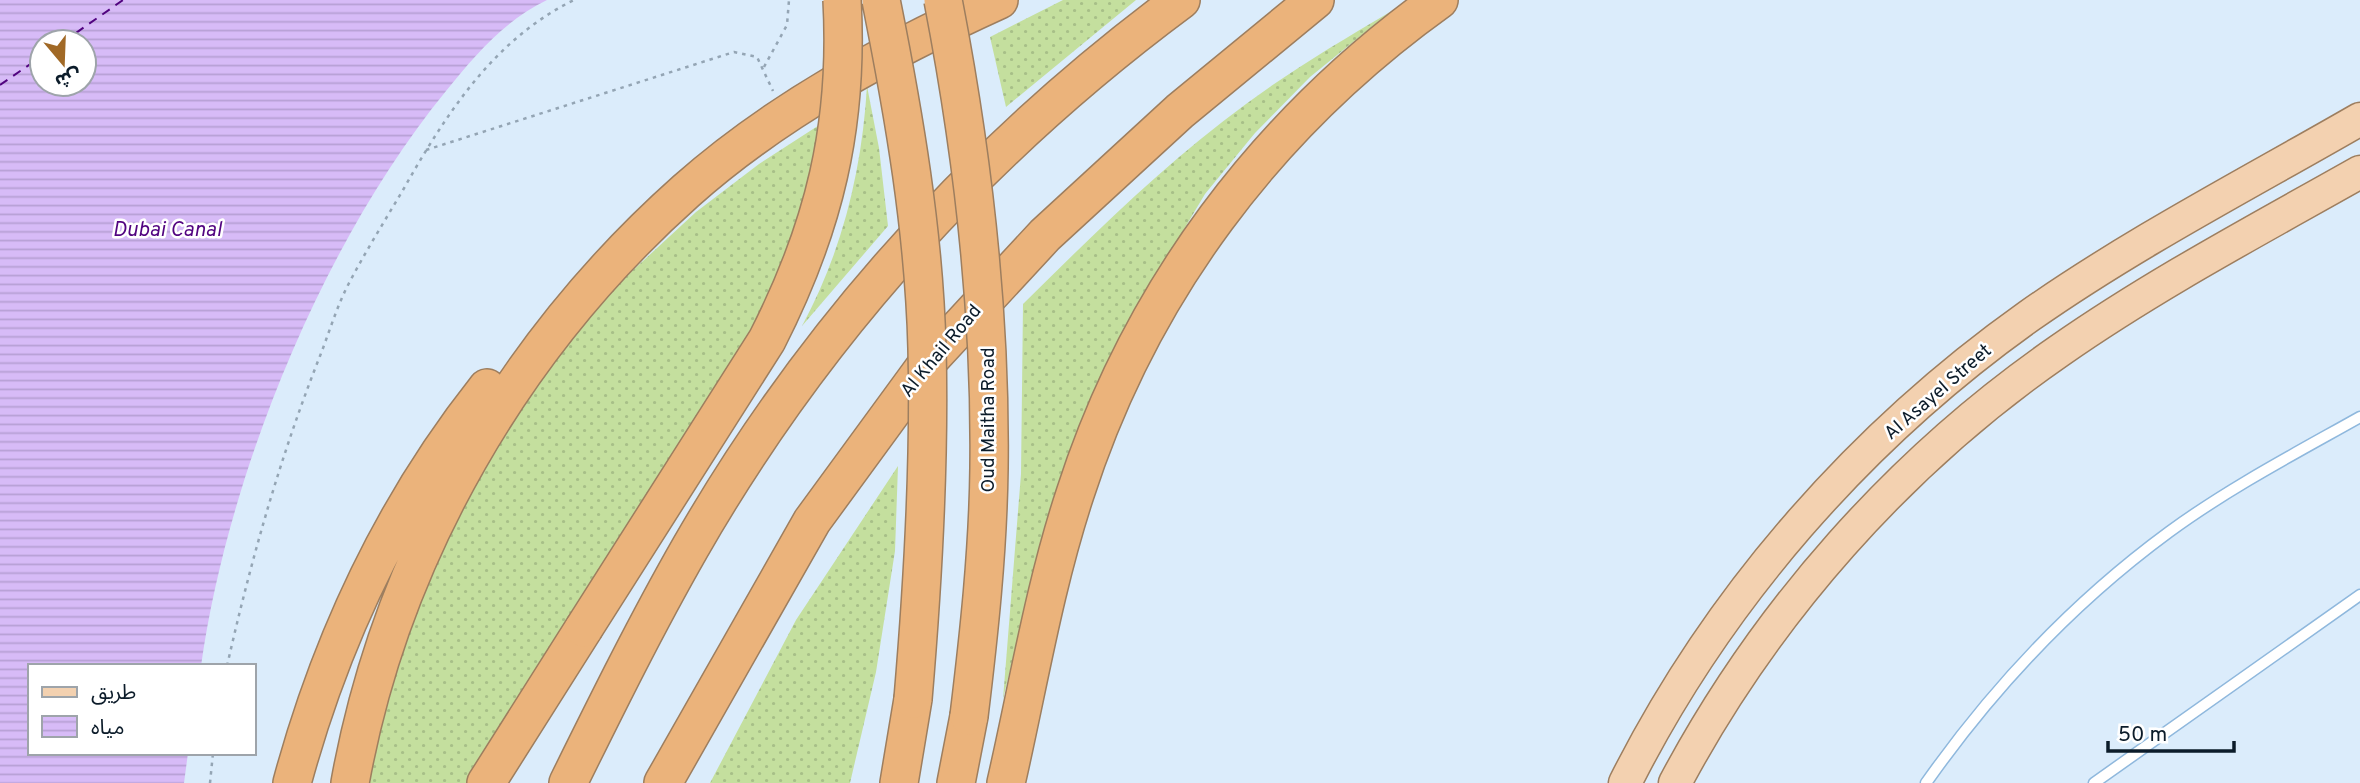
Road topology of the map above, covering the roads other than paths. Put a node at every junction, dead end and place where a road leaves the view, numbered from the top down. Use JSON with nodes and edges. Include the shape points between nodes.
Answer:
{"nodes":[{"id":1,"x":842,"y":0,"type":"edge"},
{"id":2,"x":881,"y":0,"type":"edge"},
{"id":3,"x":943,"y":0,"type":"edge"},
{"id":4,"x":999,"y":0,"type":"edge"},
{"id":5,"x":1181,"y":0,"type":"edge"},
{"id":6,"x":1315,"y":0,"type":"edge"},
{"id":7,"x":1439,"y":0,"type":"edge"},
{"id":8,"x":2360,"y":120,"type":"edge"},
{"id":9,"x":2360,"y":172,"type":"edge"},
{"id":10,"x":685,"y":192,"type":"junction"},
{"id":11,"x":2360,"y":416,"type":"edge"},
{"id":12,"x":2360,"y":595,"type":"edge"},
{"id":13,"x":1044,"y":612,"type":"junction"},
{"id":14,"x":910,"y":716,"type":"junction"},
{"id":15,"x":967,"y":728,"type":"junction"},
{"id":16,"x":292,"y":783,"type":"edge"},
{"id":17,"x":350,"y":783,"type":"edge"},
{"id":18,"x":486,"y":783,"type":"edge"},
{"id":19,"x":568,"y":783,"type":"edge"},
{"id":20,"x":663,"y":783,"type":"edge"},
{"id":21,"x":879,"y":783,"type":"edge"},
{"id":22,"x":899,"y":783,"type":"edge"},
{"id":23,"x":956,"y":783,"type":"edge"},
{"id":24,"x":963,"y":783,"type":"edge"},
{"id":25,"x":1006,"y":783,"type":"edge"},
{"id":26,"x":1031,"y":783,"type":"edge"},
{"id":27,"x":1625,"y":783,"type":"edge"},
{"id":28,"x":1675,"y":783,"type":"edge"},
{"id":29,"x":1926,"y":783,"type":"edge"},
{"id":30,"x":2094,"y":783,"type":"edge"}],
"edges":[{"from":1,"to":18,"type":"highway","bridge":true,"via":[[843,93],[836,144],[822,208],[791,293],[767,340]]},
{"from":2,"to":14,"type":"highway","bridge":true,"via":[[903,110],[919,228],[927,346],[923,582]]},
{"from":3,"to":15,"type":"highway","name":"Oud Maitha Road","bridge":true,"via":[[963,101],[988,346],[989,470],[983,593]]},
{"from":4,"to":10,"type":"highway","via":[[902,46],[784,117]]},
{"from":5,"to":19,"type":"highway","via":[[1098,64],[986,163],[851,312],[738,470],[691,547]]},
{"from":6,"to":20,"type":"highway","name":"Al Khail Road","via":[[1180,111],[1056,225],[932,357],[812,521]]},
{"from":7,"to":13,"type":"highway","via":[[1369,53],[1264,155],[1165,292],[1122,371],[1088,454]]},
{"from":8,"to":27,"type":"main road","name":"Al Asayel Street","via":[[2075,285],[1984,350],[1898,422],[1820,502],[1748,587],[1686,676]]},
{"from":9,"to":28,"type":"main road","via":[[2099,324],[2016,382],[1943,443],[1879,504],[1792,605],[1733,685]]},
{"from":10,"to":16,"type":"highway","via":[[640,219],[576,284],[505,364],[425,473],[351,614],[308,726]]},
{"from":10,"to":17,"type":"highway","via":[[604,274],[522,374],[454,484],[397,612],[373,684]]},
{"from":11,"to":29,"type":"lane","via":[[2204,508],[2107,580],[1987,703]]},
{"from":12,"to":30,"type":"lane"},
{"from":13,"to":25,"type":"highway"},
{"from":13,"to":26,"type":"highway","via":[[1046,655]]},
{"from":14,"to":21,"type":"highway"},
{"from":14,"to":22,"type":"highway"},
{"from":15,"to":23,"type":"highway","name":"Oud Maitha Road"},
{"from":15,"to":24,"type":"highway"}]}
